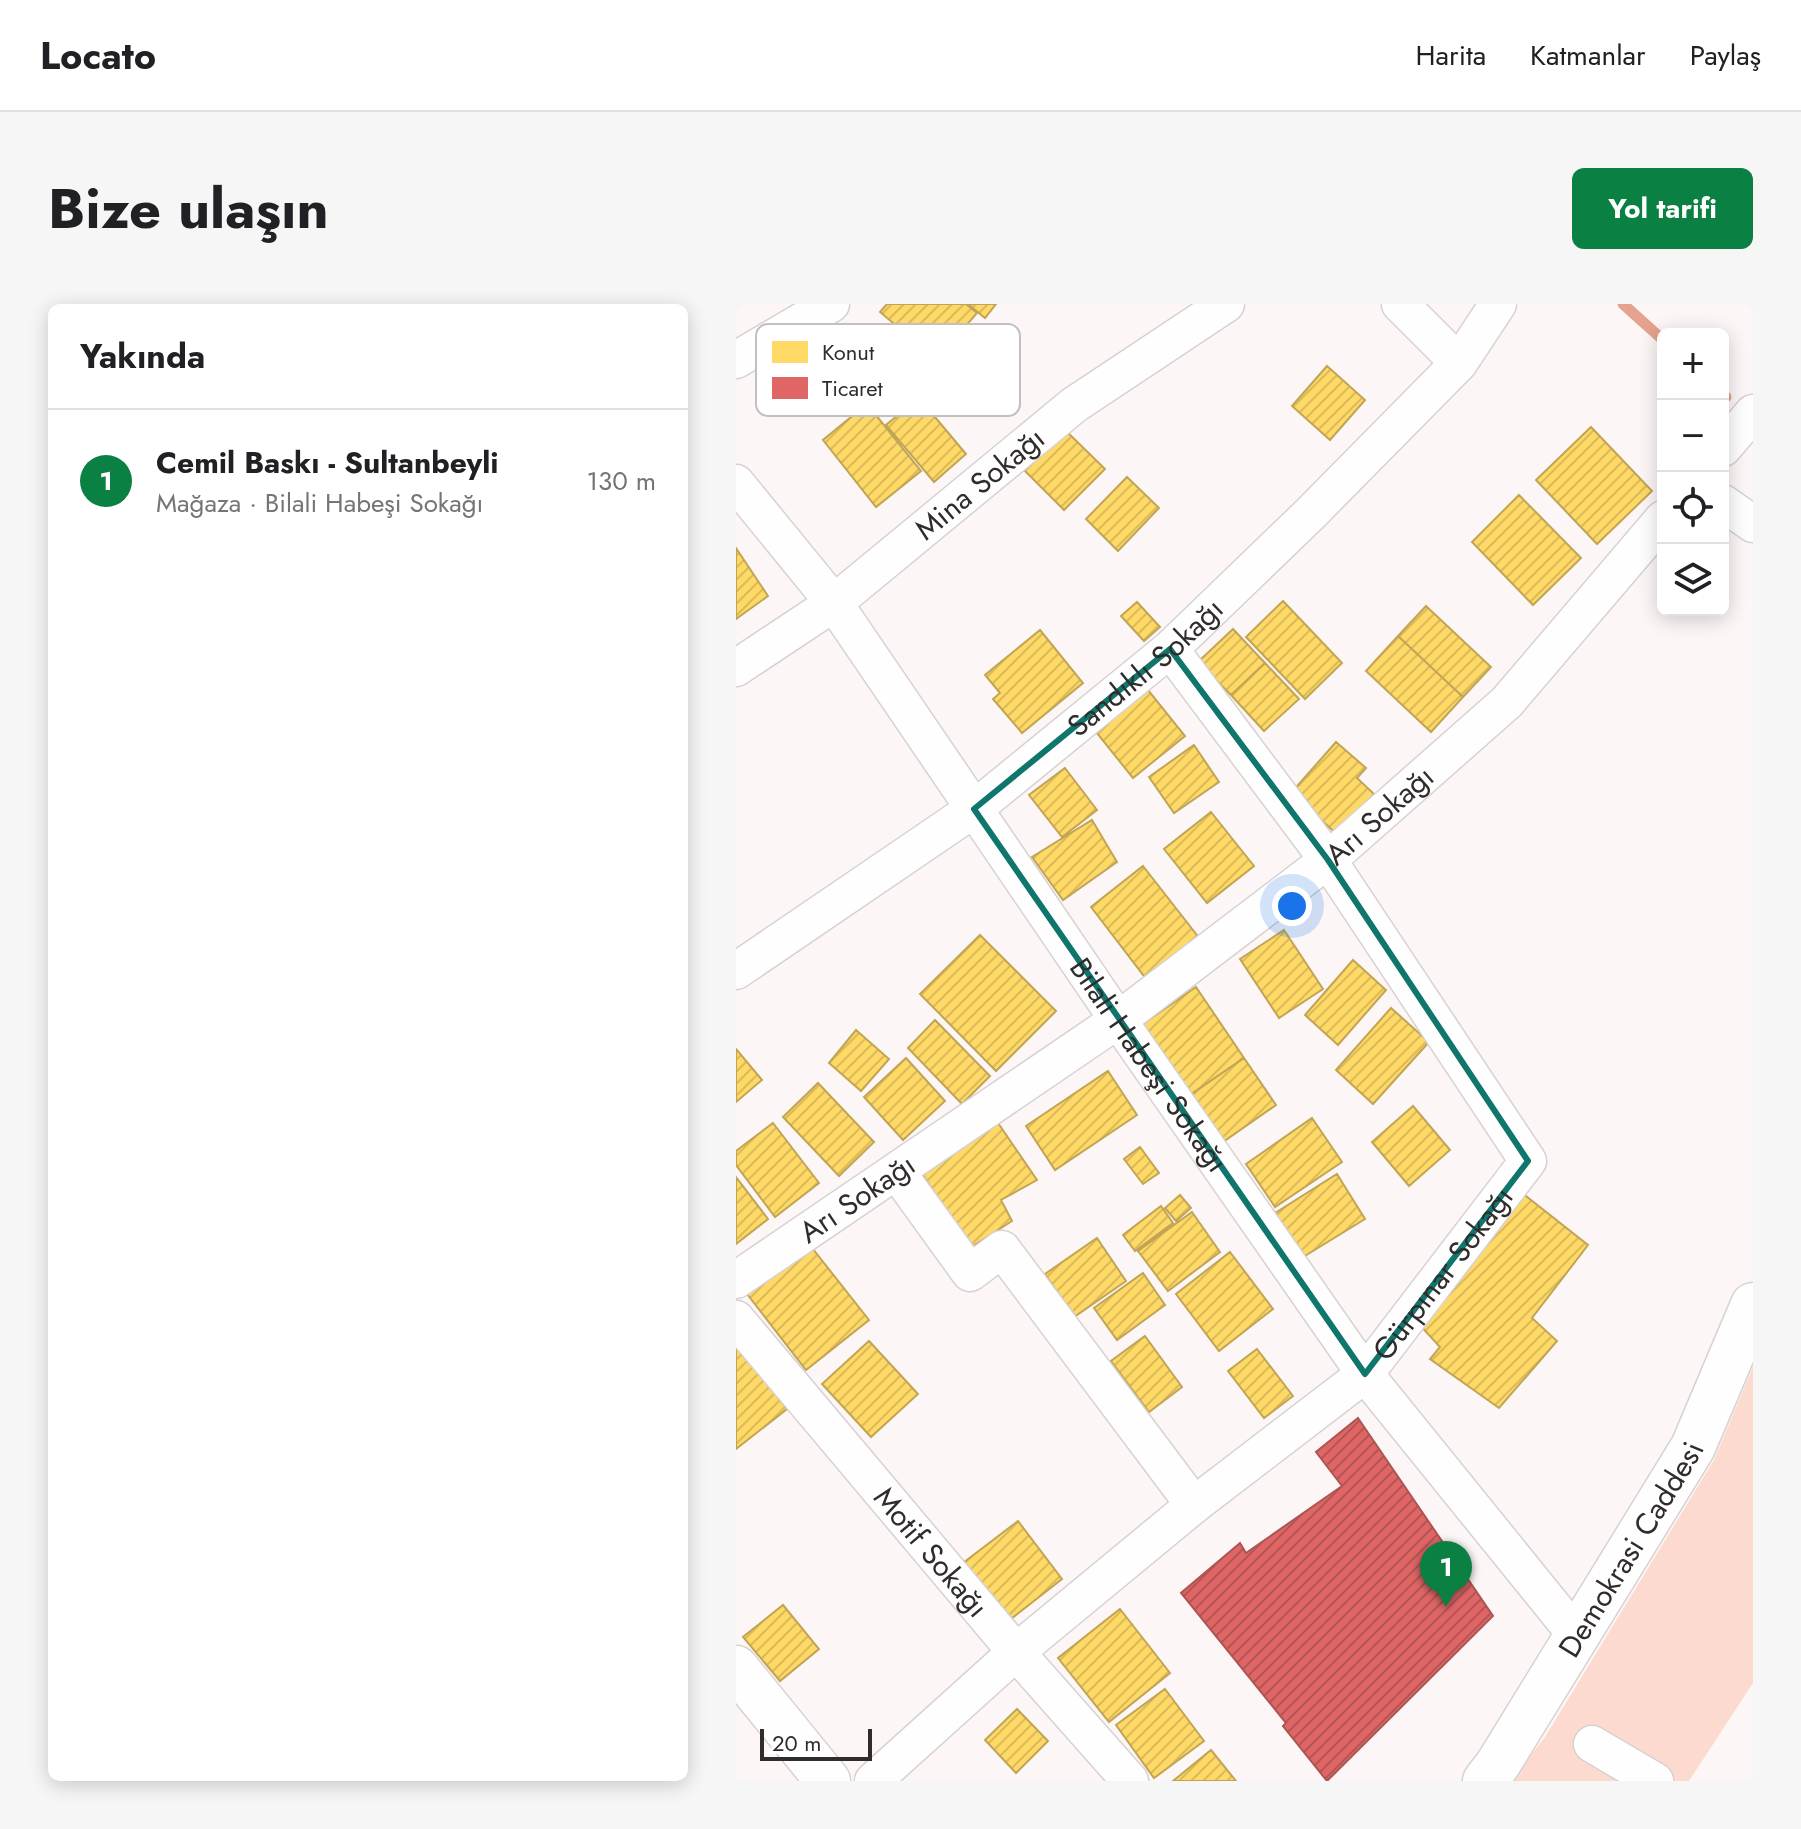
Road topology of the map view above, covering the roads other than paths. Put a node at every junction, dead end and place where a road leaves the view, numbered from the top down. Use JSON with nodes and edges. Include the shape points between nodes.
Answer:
{"nodes":[{"id":1,"x":831,"y":304,"type":"edge"},
{"id":2,"x":1226,"y":304,"type":"edge"},
{"id":3,"x":1400,"y":304,"type":"edge"},
{"id":4,"x":1498,"y":304,"type":"edge"},
{"id":5,"x":797,"y":324,"type":"edge"},
{"id":6,"x":756,"y":348,"type":"edge"},
{"id":7,"x":736,"y":360,"type":"edge"},
{"id":8,"x":1459,"y":363,"type":"junction"},
{"id":9,"x":1753,"y":413,"type":"edge"},
{"id":10,"x":1729,"y":441,"type":"edge"},
{"id":11,"x":736,"y":483,"type":"edge"},
{"id":12,"x":1729,"y":507,"type":"edge"},
{"id":13,"x":1753,"y":524,"type":"edge"},
{"id":14,"x":1657,"y":526,"type":"edge"},
{"id":15,"x":834,"y":603,"type":"junction"},
{"id":16,"x":1170,"y":649,"type":"junction"},
{"id":17,"x":736,"y":668,"type":"edge"},
{"id":18,"x":974,"y":809,"type":"junction"},
{"id":19,"x":1328,"y":860,"type":"junction"},
{"id":20,"x":736,"y":971,"type":"edge"},
{"id":21,"x":1118,"y":1020,"type":"junction"},
{"id":22,"x":897,"y":1172,"type":"junction"},
{"id":23,"x":736,"y":1280,"type":"edge"},
{"id":24,"x":1753,"y":1305,"type":"edge"},
{"id":25,"x":736,"y":1319,"type":"edge"},
{"id":26,"x":1365,"y":1374,"type":"junction"},
{"id":27,"x":1194,"y":1505,"type":"junction"},
{"id":28,"x":1577,"y":1636,"type":"junction"},
{"id":29,"x":1016,"y":1652,"type":"junction"},
{"id":30,"x":736,"y":1668,"type":"edge"},
{"id":31,"x":1592,"y":1744,"type":"dead end"},
{"id":32,"x":828,"y":1781,"type":"edge"},
{"id":33,"x":873,"y":1781,"type":"edge"},
{"id":34,"x":1130,"y":1781,"type":"edge"},
{"id":35,"x":1485,"y":1781,"type":"edge"},
{"id":36,"x":1655,"y":1781,"type":"edge"}],
"edges":[{"from":1,"to":5,"type":"street"},
{"from":2,"to":15,"type":"street","name":"Mina Sokağı","via":[[1074,405]]},
{"from":3,"to":8,"type":"street"},
{"from":4,"to":8,"type":"street","name":"Sandıklı Sokağı"},
{"from":6,"to":7,"type":"street"},
{"from":8,"to":16,"type":"street","name":"Sandıklı Sokağı"},
{"from":9,"to":10,"type":"street"},
{"from":11,"to":15,"type":"street","name":"Bilali Habeşi Sokağı"},
{"from":12,"to":13,"type":"street"},
{"from":14,"to":19,"type":"street","name":"Arı Sokağı","via":[[1507,702]]},
{"from":15,"to":17,"type":"street","name":"Mina Sokağı"},
{"from":15,"to":18,"type":"street","name":"Bilali Habeşi Sokağı"},
{"from":16,"to":18,"type":"street","name":"Sandıklı Sokağı"},
{"from":16,"to":19,"type":"street","name":"Gürpınar Sokağı"},
{"from":18,"to":20,"type":"street","name":"Sandıklı Sokağı"},
{"from":18,"to":21,"type":"street","name":"Bilali Habeşi Sokağı"},
{"from":19,"to":21,"type":"street","name":"Arı Sokağı"},
{"from":19,"to":26,"type":"street","name":"Gürpınar Sokağı","via":[[1528,1161]]},
{"from":21,"to":22,"type":"street","name":"Arı Sokağı"},
{"from":21,"to":26,"type":"street","name":"Bilali Habeşi Sokağı"},
{"from":22,"to":23,"type":"street","name":"Arı Sokağı"},
{"from":22,"to":27,"type":"street","via":[[970,1273],[1002,1249]]},
{"from":24,"to":28,"type":"street","name":"Demokrasi Caddesi","via":[[1693,1447]]},
{"from":25,"to":29,"type":"street","name":"Motif Sokağı"},
{"from":26,"to":27,"type":"street","name":"Gürpınar Sokağı"},
{"from":26,"to":28,"type":"street","name":"Bilali Habeşi Sokağı"},
{"from":27,"to":29,"type":"street","name":"Gürpınar Sokağı"},
{"from":28,"to":35,"type":"street","name":"Demokrasi Caddesi"},
{"from":29,"to":33,"type":"street","name":"Gürpınar Sokağı"},
{"from":29,"to":34,"type":"street","name":"Motif Sokağı"},
{"from":30,"to":32,"type":"street"},
{"from":31,"to":36,"type":"street"}]}
